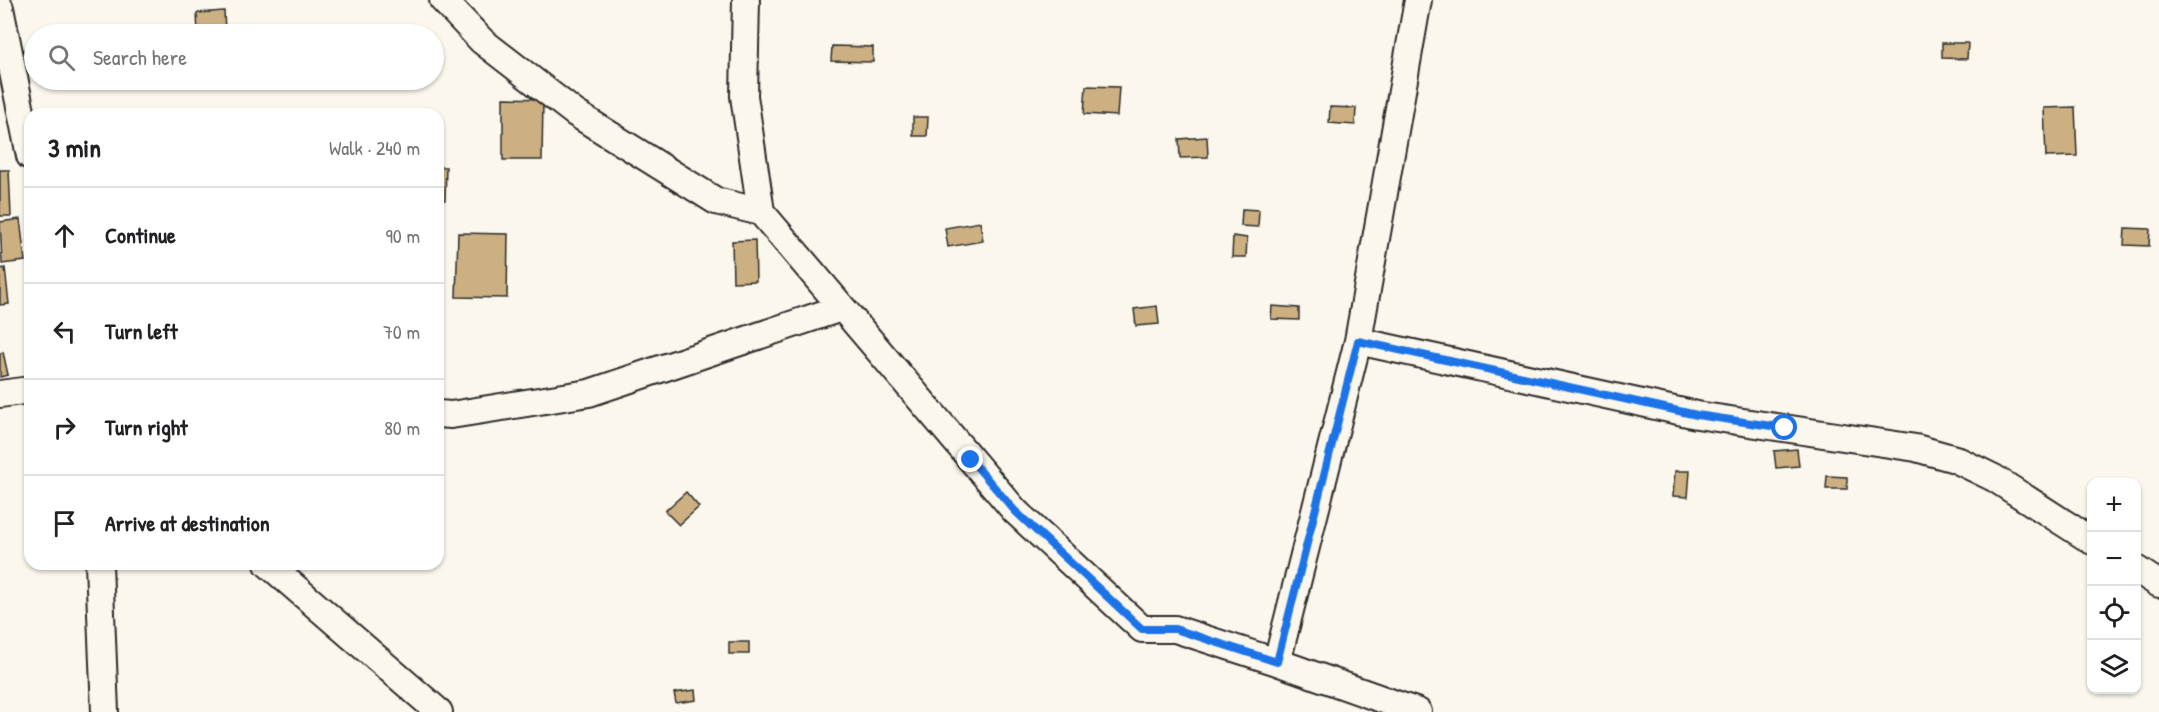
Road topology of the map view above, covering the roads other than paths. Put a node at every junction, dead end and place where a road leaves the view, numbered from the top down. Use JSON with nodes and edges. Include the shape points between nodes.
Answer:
{"nodes":[{"id":1,"x":443,"y":0,"type":"edge"},
{"id":2,"x":746,"y":0,"type":"edge"},
{"id":3,"x":1418,"y":0,"type":"edge"},
{"id":4,"x":0,"y":8,"type":"edge"},
{"id":5,"x":24,"y":126,"type":"edge"},
{"id":6,"x":761,"y":212,"type":"junction"},
{"id":7,"x":841,"y":308,"type":"junction"},
{"id":8,"x":1358,"y":341,"type":"junction"},
{"id":9,"x":24,"y":391,"type":"edge"},
{"id":10,"x":0,"y":394,"type":"edge"},
{"id":11,"x":444,"y":414,"type":"edge"},
{"id":12,"x":2087,"y":538,"type":"edge"},
{"id":13,"x":99,"y":570,"type":"edge"},
{"id":14,"x":275,"y":570,"type":"edge"},
{"id":15,"x":2141,"y":572,"type":"edge"},
{"id":16,"x":2159,"y":584,"type":"edge"},
{"id":17,"x":1277,"y":662,"type":"junction"},
{"id":18,"x":105,"y":712,"type":"edge"},
{"id":19,"x":439,"y":712,"type":"edge"},
{"id":20,"x":1418,"y":712,"type":"edge"}],
"edges":[{"from":1,"to":6,"type":"street","via":[[482,42],[575,113],[716,201]]},
{"from":2,"to":6,"type":"street","via":[[744,96]]},
{"from":3,"to":8,"type":"street"},
{"from":4,"to":5,"type":"street"},
{"from":6,"to":7,"type":"street"},
{"from":7,"to":11,"type":"street","via":[[589,393]]},
{"from":7,"to":17,"type":"street","via":[[1015,511],[1142,629],[1175,629]]},
{"from":8,"to":12,"type":"street","via":[[1697,415],[1916,448],[1955,459],[1994,478]]},
{"from":8,"to":17,"type":"street"},
{"from":9,"to":10,"type":"street"},
{"from":13,"to":18,"type":"street"},
{"from":14,"to":19,"type":"street"},
{"from":15,"to":16,"type":"street"},
{"from":17,"to":20,"type":"street"}]}
